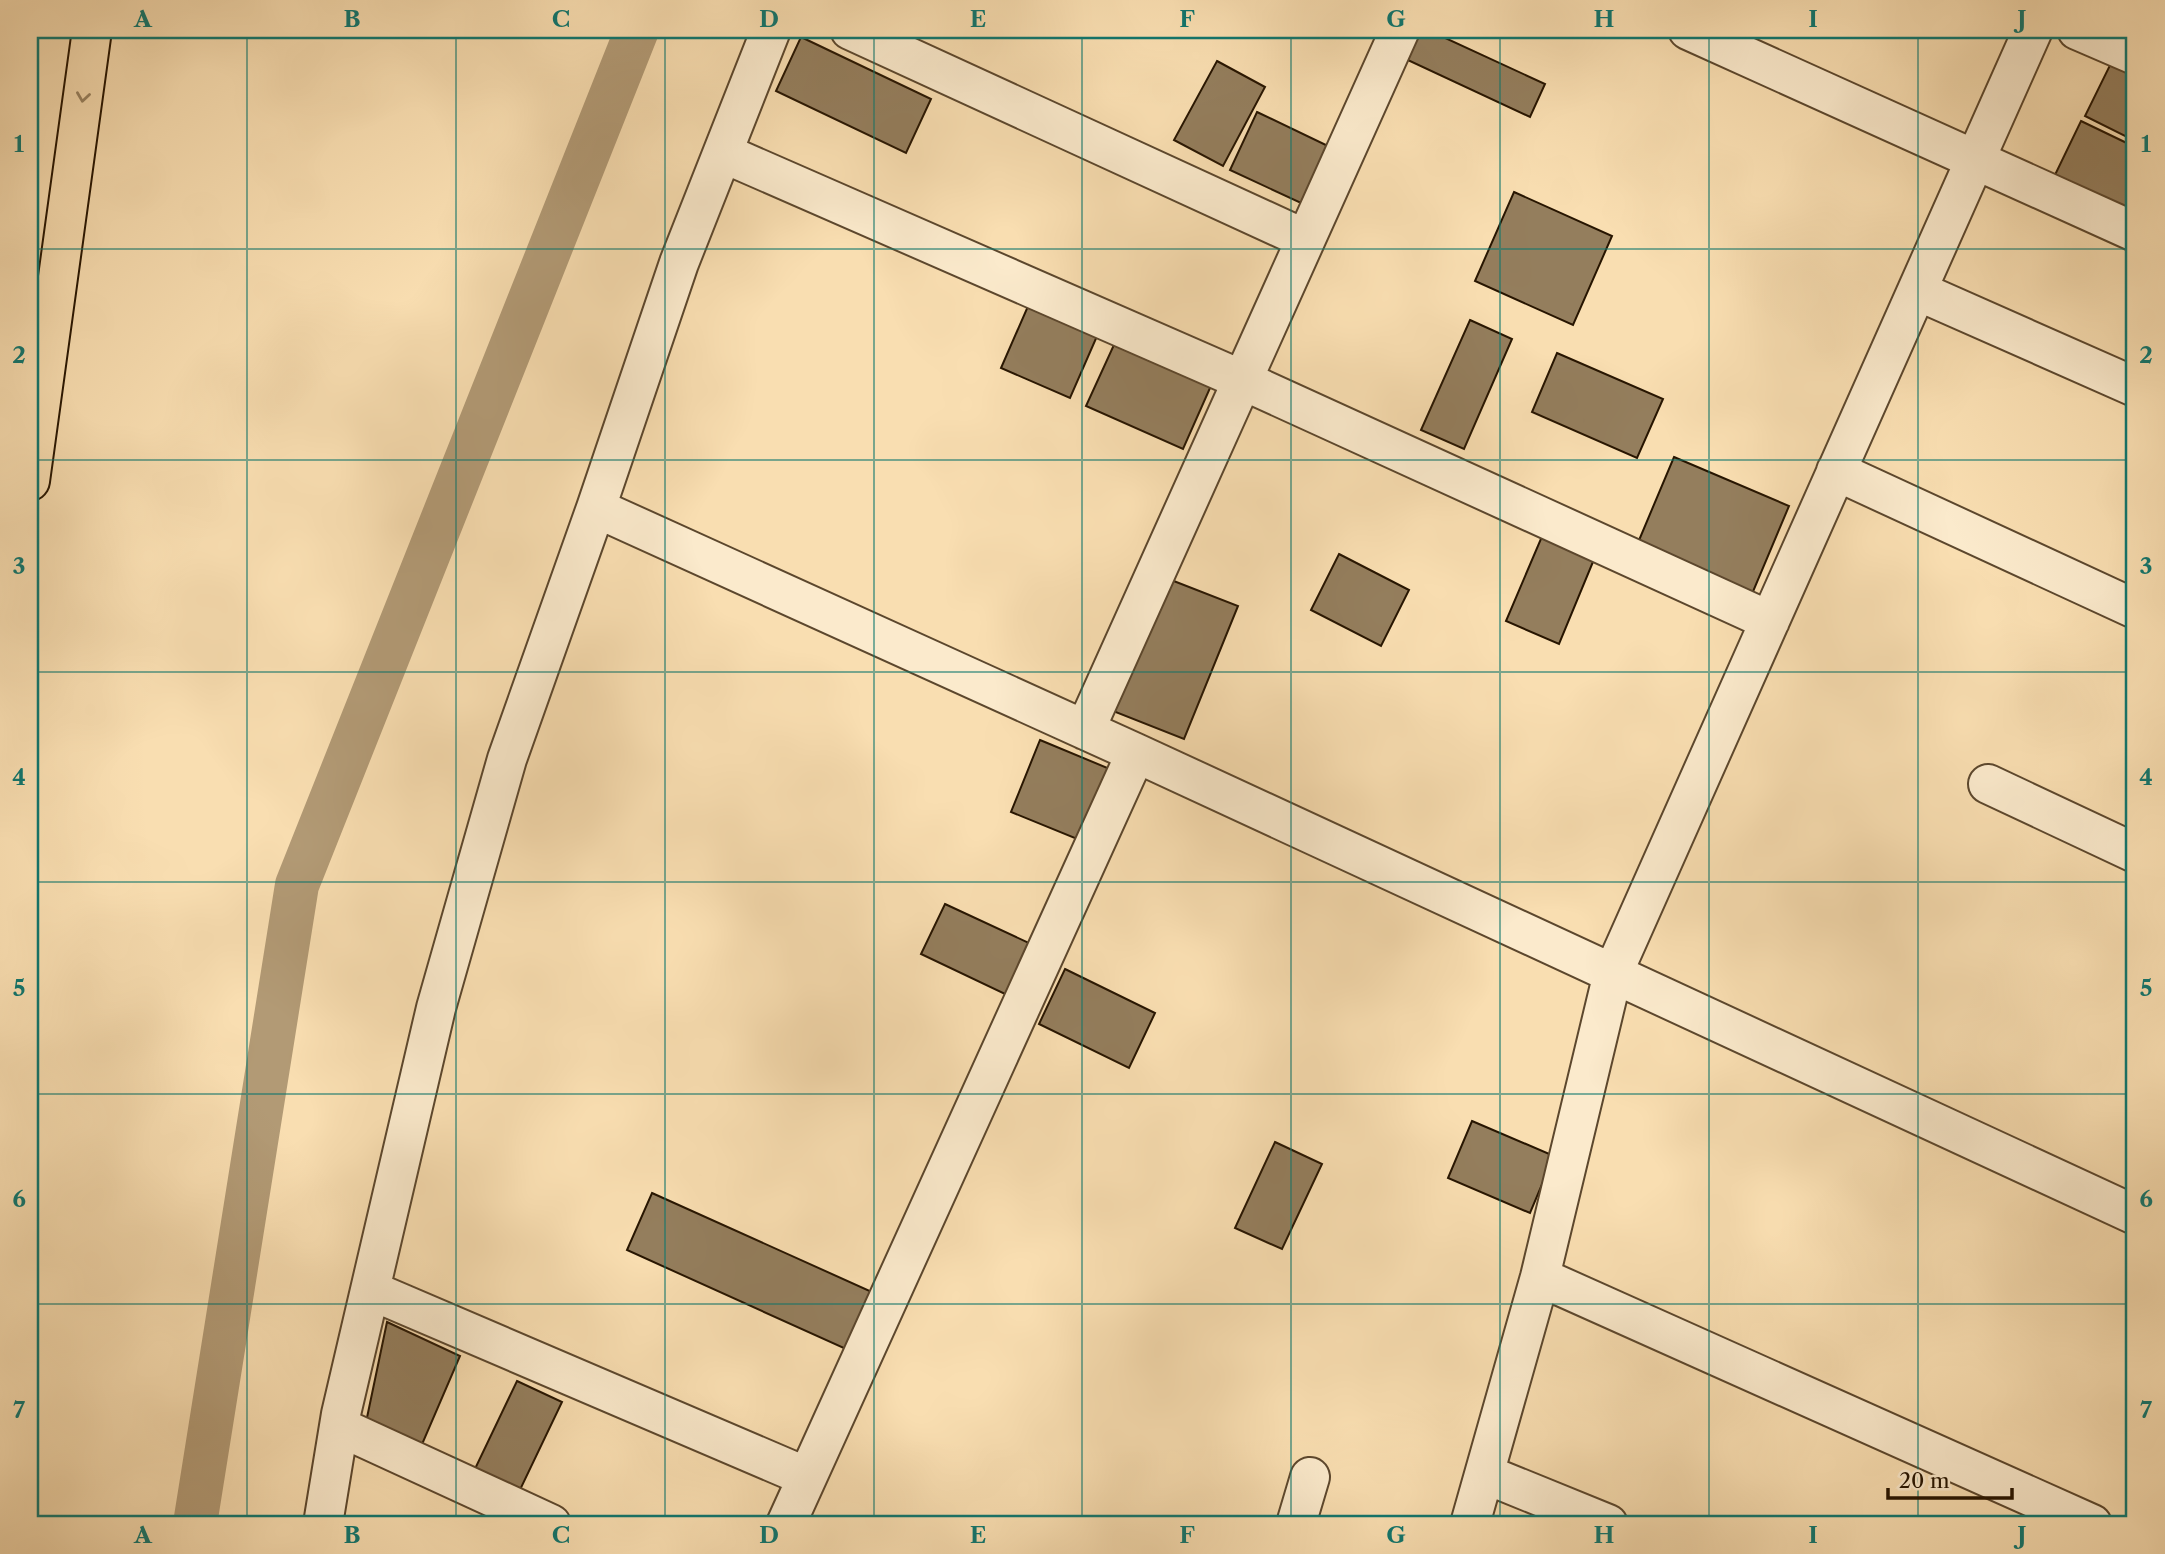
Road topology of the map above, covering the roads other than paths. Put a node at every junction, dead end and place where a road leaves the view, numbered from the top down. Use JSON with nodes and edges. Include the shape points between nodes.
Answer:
{"nodes":[{"id":1,"x":92,"y":30,"type":"edge"},
{"id":2,"x":771,"y":30,"type":"edge"},
{"id":3,"x":850,"y":30,"type":"edge"},
{"id":4,"x":1400,"y":30,"type":"edge"},
{"id":5,"x":1688,"y":30,"type":"edge"},
{"id":6,"x":2033,"y":30,"type":"edge"},
{"id":7,"x":2077,"y":30,"type":"edge"},
{"id":8,"x":2135,"y":55,"type":"edge"},
{"id":9,"x":723,"y":153,"type":"junction"},
{"id":10,"x":1976,"y":161,"type":"junction"},
{"id":11,"x":2135,"y":232,"type":"edge"},
{"id":12,"x":1305,"y":240,"type":"junction"},
{"id":13,"x":1917,"y":291,"type":"junction"},
{"id":14,"x":1242,"y":380,"type":"junction"},
{"id":15,"x":2135,"y":387,"type":"edge"},
{"id":16,"x":1836,"y":471,"type":"junction"},
{"id":17,"x":30,"y":481,"type":"edge"},
{"id":18,"x":596,"y":508,"type":"junction"},
{"id":19,"x":2135,"y":609,"type":"edge"},
{"id":20,"x":1770,"y":621,"type":"junction"},
{"id":21,"x":1085,"y":730,"type":"junction"},
{"id":22,"x":1136,"y":753,"type":"junction"},
{"id":23,"x":1988,"y":784,"type":"dead end"},
{"id":24,"x":2135,"y":853,"type":"edge"},
{"id":25,"x":1613,"y":973,"type":"junction"},
{"id":26,"x":2135,"y":1214,"type":"edge"},
{"id":27,"x":1540,"y":1277,"type":"junction"},
{"id":28,"x":370,"y":1290,"type":"junction"},
{"id":29,"x":340,"y":1427,"type":"junction"},
{"id":30,"x":1485,"y":1474,"type":"junction"},
{"id":31,"x":807,"y":1477,"type":"junction"},
{"id":32,"x":1310,"y":1477,"type":"dead end"},
{"id":33,"x":323,"y":1524,"type":"edge"},
{"id":34,"x":551,"y":1524,"type":"edge"},
{"id":35,"x":786,"y":1524,"type":"edge"},
{"id":36,"x":1296,"y":1524,"type":"edge"},
{"id":37,"x":1471,"y":1524,"type":"edge"},
{"id":38,"x":1608,"y":1524,"type":"edge"},
{"id":39,"x":2092,"y":1524,"type":"edge"}],
"edges":[{"from":1,"to":17,"type":"main road","one_way":true},
{"from":2,"to":9,"type":"street"},
{"from":3,"to":12,"type":"street"},
{"from":4,"to":12,"type":"street"},
{"from":5,"to":10,"type":"street"},
{"from":6,"to":10,"type":"street"},
{"from":7,"to":8,"type":"street"},
{"from":9,"to":14,"type":"street"},
{"from":9,"to":18,"type":"street","via":[[679,264]]},
{"from":10,"to":11,"type":"street"},
{"from":10,"to":13,"type":"street"},
{"from":12,"to":14,"type":"street"},
{"from":13,"to":15,"type":"street"},
{"from":13,"to":16,"type":"street"},
{"from":14,"to":20,"type":"street"},
{"from":14,"to":21,"type":"street"},
{"from":16,"to":19,"type":"street"},
{"from":16,"to":20,"type":"street"},
{"from":18,"to":21,"type":"street"},
{"from":18,"to":28,"type":"street","via":[[507,760],[436,1008]]},
{"from":20,"to":25,"type":"street"},
{"from":21,"to":22,"type":"street"},
{"from":22,"to":25,"type":"street"},
{"from":22,"to":31,"type":"street"},
{"from":23,"to":24,"type":"street"},
{"from":25,"to":26,"type":"street"},
{"from":25,"to":27,"type":"street"},
{"from":27,"to":30,"type":"street"},
{"from":27,"to":39,"type":"street"},
{"from":28,"to":29,"type":"street"},
{"from":28,"to":31,"type":"street"},
{"from":29,"to":33,"type":"street"},
{"from":29,"to":34,"type":"street"},
{"from":30,"to":37,"type":"street"},
{"from":30,"to":38,"type":"street"},
{"from":31,"to":35,"type":"street"},
{"from":32,"to":36,"type":"street"}]}
